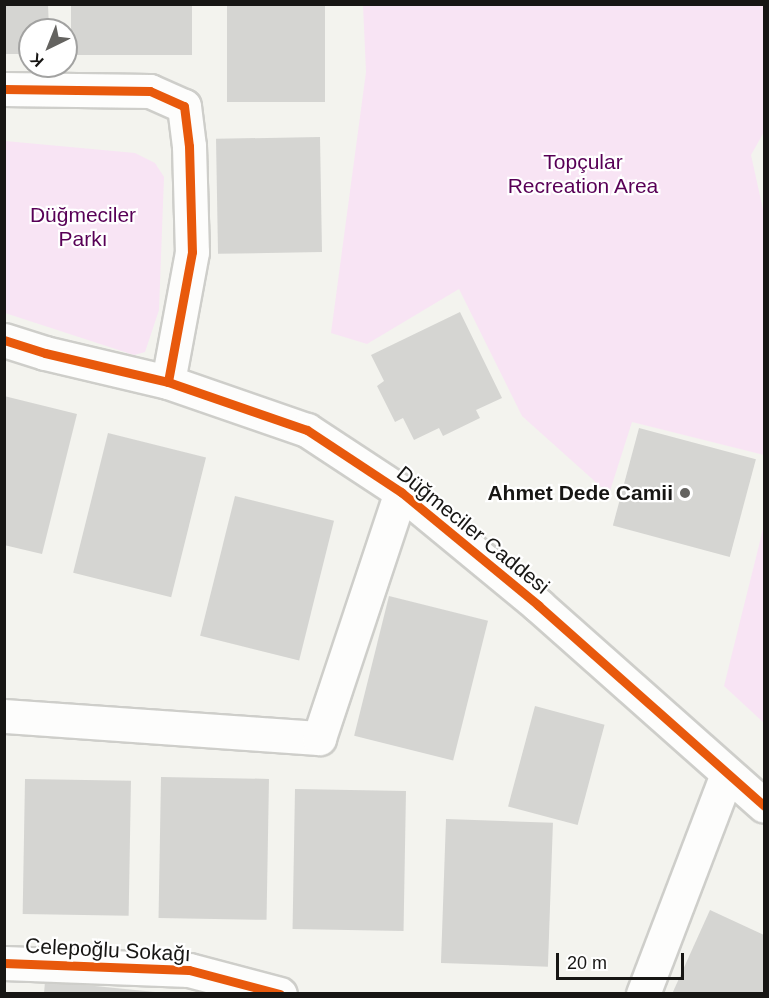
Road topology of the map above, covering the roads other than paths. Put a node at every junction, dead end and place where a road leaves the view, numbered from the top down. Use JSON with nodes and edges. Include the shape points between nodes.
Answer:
{"nodes":[{"id":1,"x":4,"y":89,"type":"edge"},
{"id":2,"x":4,"y":340,"type":"edge"},
{"id":3,"x":168,"y":382,"type":"junction"},
{"id":4,"x":401,"y":492,"type":"junction"},
{"id":5,"x":4,"y":716,"type":"edge"},
{"id":6,"x":727,"y":774,"type":"junction"},
{"id":7,"x":765,"y":806,"type":"edge"},
{"id":8,"x":4,"y":963,"type":"edge"},
{"id":9,"x":280,"y":993,"type":"edge"},
{"id":10,"x":643,"y":993,"type":"edge"}],
"edges":[{"from":1,"to":3,"type":"street","via":[[150,91],[184,106],[192,252]]},
{"from":2,"to":3,"type":"street","name":"Düğmeciler Caddesi"},
{"from":3,"to":4,"type":"street","name":"Düğmeciler Caddesi","via":[[307,430]]},
{"from":4,"to":5,"type":"street","via":[[320,738]]},
{"from":4,"to":6,"type":"street","name":"Düğmeciler Caddesi","via":[[538,605]]},
{"from":6,"to":7,"type":"street","name":"Düğmeciler Caddesi"},
{"from":6,"to":10,"type":"street"},
{"from":8,"to":9,"type":"street","name":"Celepoğlu Sokağı","via":[[189,970]]}]}
